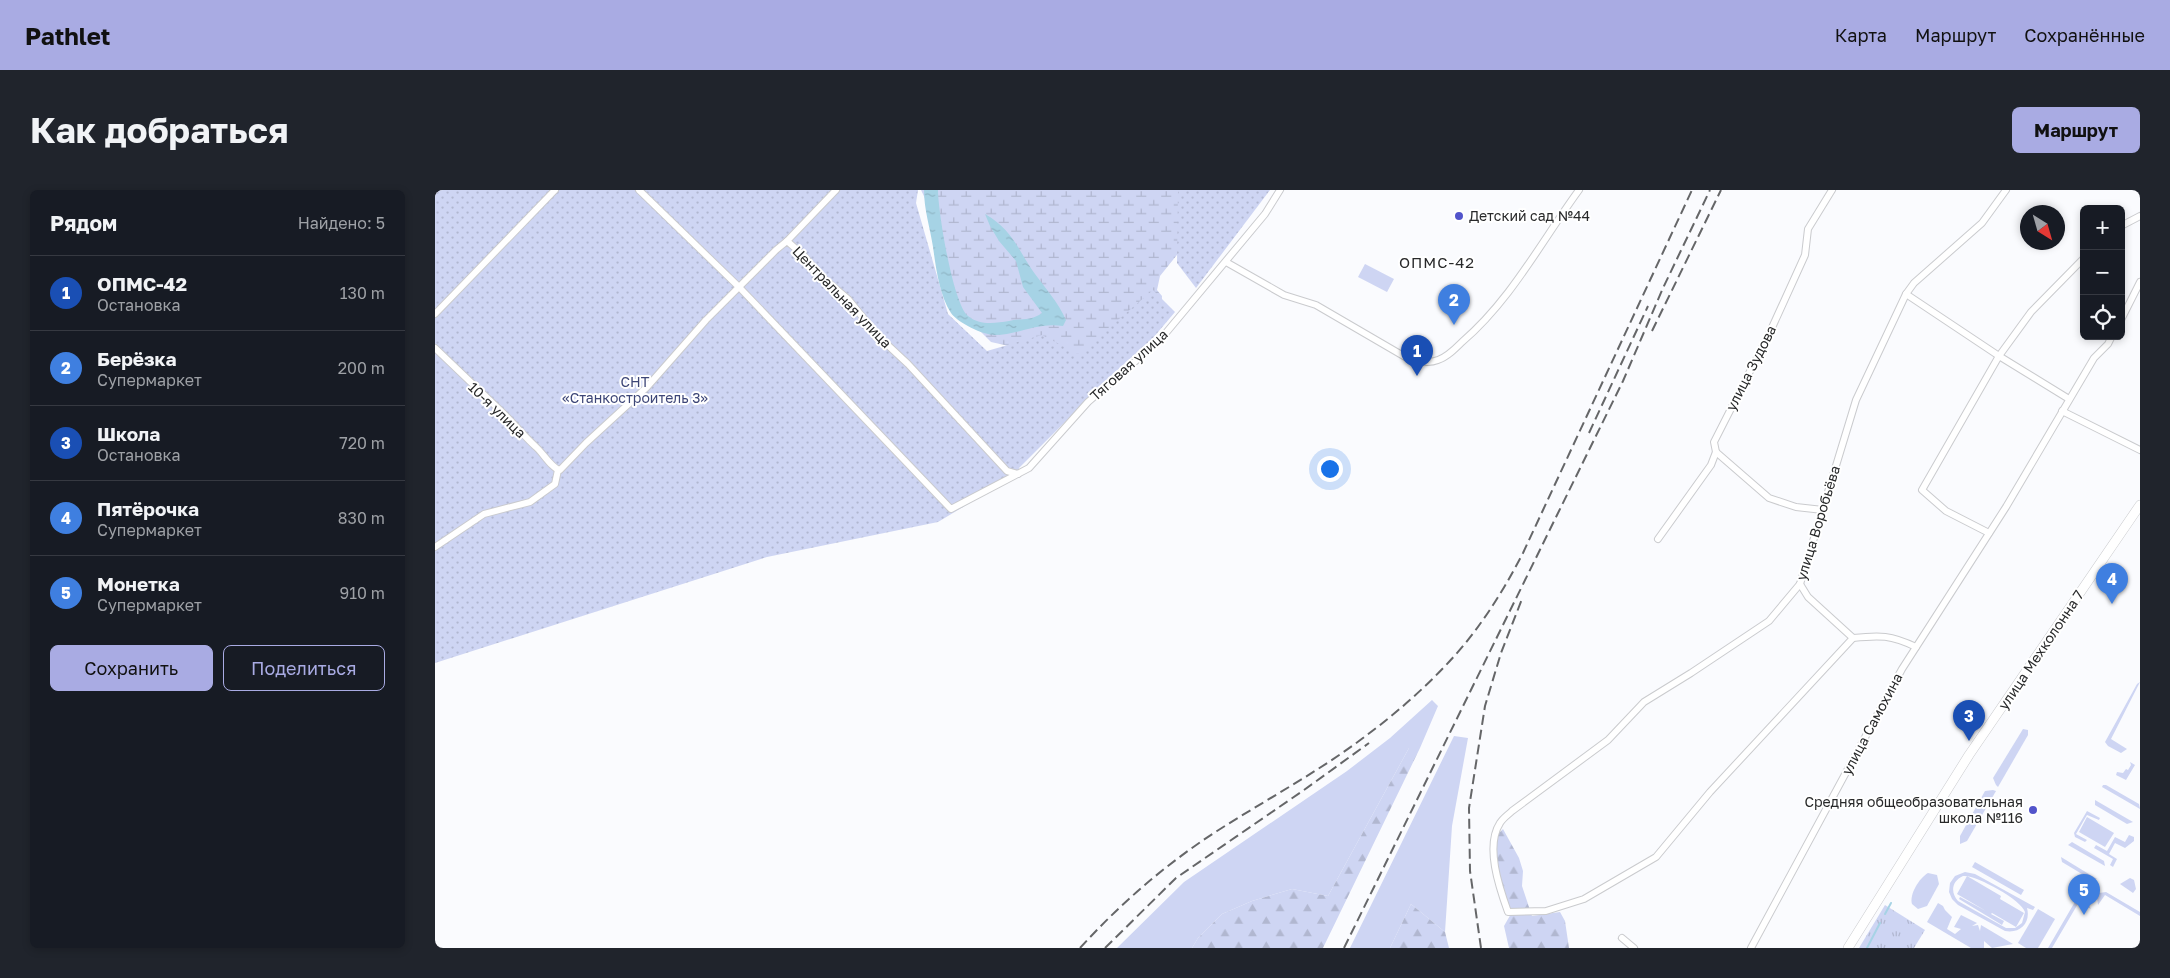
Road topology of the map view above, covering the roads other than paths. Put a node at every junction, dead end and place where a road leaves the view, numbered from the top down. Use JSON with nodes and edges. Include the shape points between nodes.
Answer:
{"nodes":[{"id":1,"x":555,"y":190,"type":"edge"},
{"id":2,"x":639,"y":190,"type":"edge"},
{"id":3,"x":836,"y":190,"type":"edge"},
{"id":4,"x":1280,"y":190,"type":"edge"},
{"id":5,"x":1579,"y":190,"type":"edge"},
{"id":6,"x":1832,"y":190,"type":"edge"},
{"id":7,"x":2006,"y":190,"type":"edge"},
{"id":8,"x":2140,"y":216,"type":"edge"},
{"id":9,"x":2125,"y":224,"type":"edge"},
{"id":10,"x":787,"y":241,"type":"junction"},
{"id":11,"x":1226,"y":262,"type":"junction"},
{"id":12,"x":2080,"y":262,"type":"edge"},
{"id":13,"x":2140,"y":282,"type":"edge"},
{"id":14,"x":739,"y":288,"type":"junction"},
{"id":15,"x":1906,"y":294,"type":"junction"},
{"id":16,"x":2125,"y":312,"type":"edge"},
{"id":17,"x":435,"y":314,"type":"edge"},
{"id":18,"x":2110,"y":340,"type":"edge"},
{"id":19,"x":435,"y":348,"type":"edge"},
{"id":20,"x":1999,"y":356,"type":"junction"},
{"id":21,"x":2069,"y":399,"type":"junction"},
{"id":22,"x":2062,"y":411,"type":"junction"},
{"id":23,"x":2140,"y":450,"type":"edge"},
{"id":24,"x":1716,"y":452,"type":"junction"},
{"id":25,"x":559,"y":470,"type":"junction"},
{"id":26,"x":1018,"y":474,"type":"junction"},
{"id":27,"x":2140,"y":505,"type":"edge"},
{"id":28,"x":1823,"y":510,"type":"junction"},
{"id":29,"x":1989,"y":533,"type":"junction"},
{"id":30,"x":1658,"y":539,"type":"dead end"},
{"id":31,"x":435,"y":547,"type":"edge"},
{"id":32,"x":1801,"y":584,"type":"junction"},
{"id":33,"x":1853,"y":638,"type":"junction"},
{"id":34,"x":1916,"y":647,"type":"junction"},
{"id":35,"x":1622,"y":938,"type":"dead end"},
{"id":36,"x":1634,"y":948,"type":"edge"},
{"id":37,"x":1751,"y":948,"type":"edge"},
{"id":38,"x":1848,"y":948,"type":"edge"}],
"edges":[{"from":1,"to":17,"type":"street"},
{"from":2,"to":14,"type":"street"},
{"from":3,"to":10,"type":"street"},
{"from":4,"to":11,"type":"street","name":"Тяговая улица"},
{"from":5,"to":11,"type":"street","via":[[1491,314],[1437,361],[1419,362],[1407,358],[1316,305],[1284,295]]},
{"from":6,"to":24,"type":"street","name":"улица Зудова","via":[[1809,228],[1805,255],[1770,332],[1713,442]]},
{"from":7,"to":15,"type":"street","name":"улица Воробьёва","via":[[1982,223],[1914,283]]},
{"from":8,"to":9,"type":"street"},
{"from":10,"to":14,"type":"street","name":"Центральная улица"},
{"from":10,"to":26,"type":"street","name":"Центральная улица","via":[[848,299],[878,336],[1007,471]]},
{"from":11,"to":26,"type":"street","name":"Тяговая улица","via":[[1160,340],[1088,402],[1029,468]]},
{"from":12,"to":20,"type":"street","via":[[2031,312]]},
{"from":13,"to":16,"type":"street"},
{"from":14,"to":25,"type":"street","name":"Центральная улица","via":[[647,387]]},
{"from":14,"to":26,"type":"street","name":"Тяговая улица","via":[[951,509]]},
{"from":15,"to":20,"type":"street"},
{"from":15,"to":28,"type":"street","name":"улица Воробьёва","via":[[1856,400]]},
{"from":18,"to":21,"type":"street","name":"улица Самохина","via":[[2094,358]]},
{"from":19,"to":25,"type":"street","name":"10-я улица"},
{"from":20,"to":21,"type":"street"},
{"from":20,"to":29,"type":"street","via":[[1922,490],[1946,511]]},
{"from":21,"to":22,"type":"street","name":"улица Самохина"},
{"from":22,"to":23,"type":"street"},
{"from":22,"to":29,"type":"street","name":"улица Самохина"},
{"from":24,"to":28,"type":"street","via":[[1769,498],[1796,507]]},
{"from":24,"to":30,"type":"street","name":"улица Зудова","via":[[1711,465]]},
{"from":25,"to":31,"type":"street","name":"Центральная улица","via":[[555,484],[530,502],[483,514]]},
{"from":27,"to":38,"type":"street","name":"улица Мехколонна 7","via":[[1969,755]]},
{"from":28,"to":32,"type":"street","name":"улица Воробьёва"},
{"from":29,"to":34,"type":"street","name":"улица Самохина"},
{"from":32,"to":33,"type":"street","via":[[1808,597]]},
{"from":32,"to":33,"type":"street","name":"улица Воробьёва","via":[[1769,620],[1644,702],[1609,740],[1500,823],[1493,845],[1497,880],[1507,912],[1546,911],[1584,899],[1656,857],[1710,792]]},
{"from":33,"to":34,"type":"street","via":[[1896,637]]},
{"from":34,"to":37,"type":"street","name":"улица Самохина"},
{"from":35,"to":36,"type":"street"}]}
